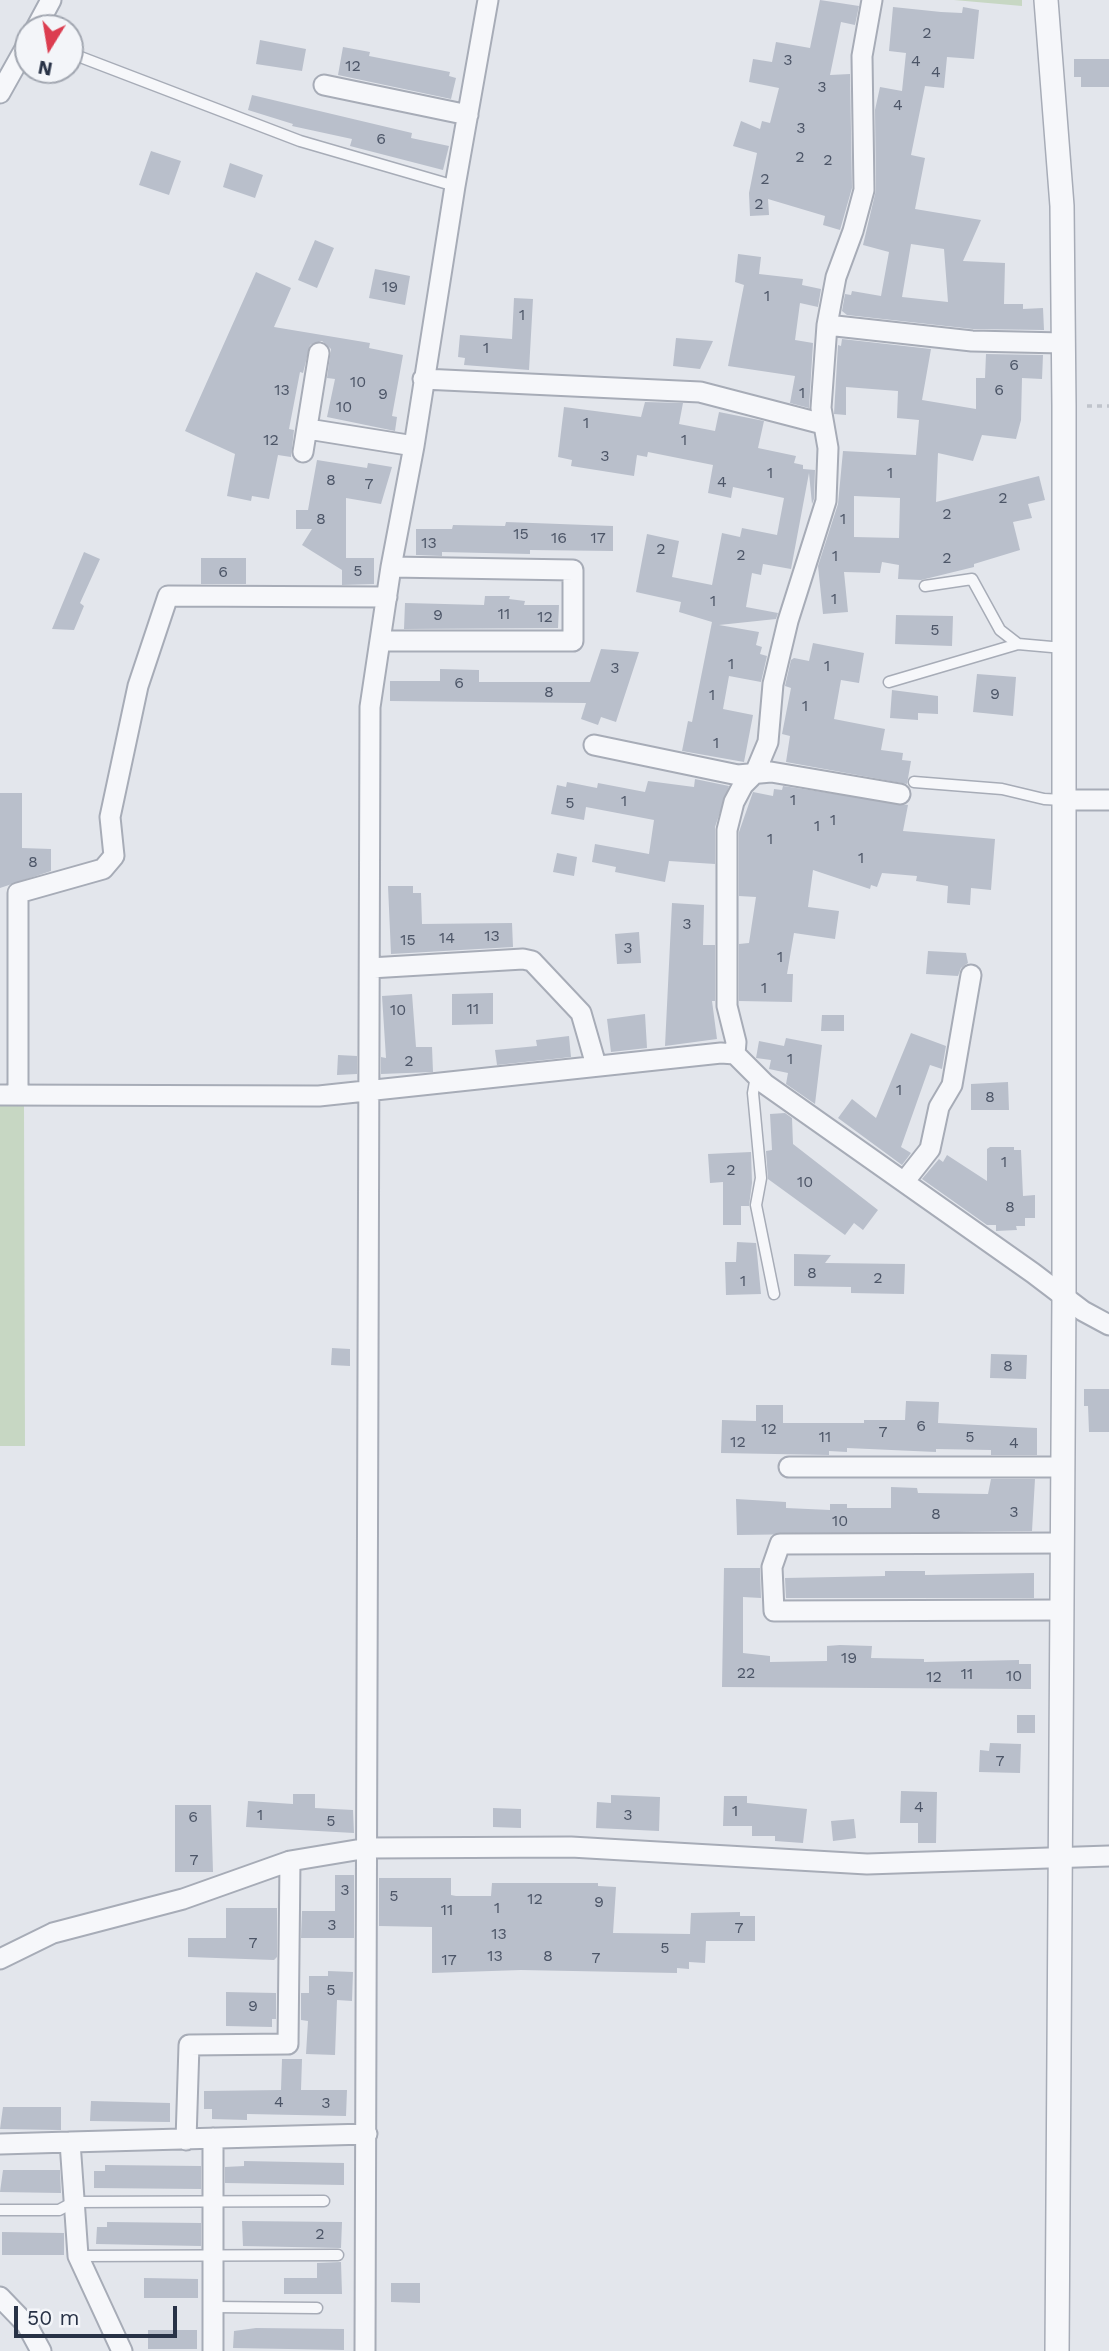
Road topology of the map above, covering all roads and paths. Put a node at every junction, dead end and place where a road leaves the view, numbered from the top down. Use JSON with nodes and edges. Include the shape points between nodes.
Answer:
{"nodes":[{"id":1,"x":488,"y":0,"type":"edge"},
{"id":2,"x":872,"y":0,"type":"edge"},
{"id":3,"x":1046,"y":0,"type":"edge"},
{"id":4,"x":84,"y":58,"type":"edge"},
{"id":5,"x":14,"y":68,"type":"edge"},
{"id":6,"x":324,"y":85,"type":"dead end"},
{"id":7,"x":0,"y":93,"type":"edge"},
{"id":8,"x":468,"y":115,"type":"junction"},
{"id":9,"x":455,"y":186,"type":"junction"},
{"id":10,"x":827,"y":326,"type":"junction"},
{"id":11,"x":1063,"y":343,"type":"junction"},
{"id":12,"x":319,"y":353,"type":"dead end"},
{"id":13,"x":424,"y":379,"type":"junction"},
{"id":14,"x":823,"y":424,"type":"junction"},
{"id":15,"x":308,"y":429,"type":"junction"},
{"id":16,"x":414,"y":446,"type":"junction"},
{"id":17,"x":303,"y":452,"type":"dead end"},
{"id":18,"x":391,"y":567,"type":"junction"},
{"id":19,"x":925,"y":586,"type":"dead end"},
{"id":20,"x":387,"y":597,"type":"junction"},
{"id":21,"x":380,"y":641,"type":"junction"},
{"id":22,"x":1018,"y":644,"type":"junction"},
{"id":23,"x":1063,"y":648,"type":"junction"},
{"id":24,"x":889,"y":682,"type":"dead end"},
{"id":25,"x":594,"y":745,"type":"dead end"},
{"id":26,"x":755,"y":773,"type":"junction"},
{"id":27,"x":907,"y":788,"type":"joint"},
{"id":28,"x":1063,"y":800,"type":"junction"},
{"id":29,"x":1109,"y":800,"type":"edge"},
{"id":30,"x":370,"y":968,"type":"junction"},
{"id":31,"x":971,"y":975,"type":"dead end"},
{"id":32,"x":735,"y":1054,"type":"junction"},
{"id":33,"x":596,"y":1065,"type":"junction"},
{"id":34,"x":756,"y":1076,"type":"junction"},
{"id":35,"x":368,"y":1093,"type":"junction"},
{"id":36,"x":9,"y":1095,"type":"edge"},
{"id":37,"x":904,"y":1182,"type":"junction"},
{"id":38,"x":774,"y":1294,"type":"dead end"},
{"id":39,"x":1064,"y":1296,"type":"junction"},
{"id":40,"x":1109,"y":1325,"type":"edge"},
{"id":41,"x":789,"y":1467,"type":"dead end"},
{"id":42,"x":1063,"y":1467,"type":"junction"},
{"id":43,"x":1063,"y":1543,"type":"junction"},
{"id":44,"x":1062,"y":1610,"type":"junction"},
{"id":45,"x":368,"y":1848,"type":"junction"},
{"id":46,"x":1109,"y":1856,"type":"edge"},
{"id":47,"x":1060,"y":1858,"type":"junction"},
{"id":48,"x":290,"y":1861,"type":"junction"},
{"id":49,"x":0,"y":1959,"type":"edge"},
{"id":50,"x":366,"y":2134,"type":"junction"},
{"id":51,"x":213,"y":2138,"type":"junction"},
{"id":52,"x":186,"y":2140,"type":"junction"},
{"id":53,"x":70,"y":2142,"type":"junction"},
{"id":54,"x":0,"y":2144,"type":"edge"},
{"id":55,"x":324,"y":2201,"type":"dead end"},
{"id":56,"x":213,"y":2202,"type":"junction"},
{"id":57,"x":74,"y":2203,"type":"junction"},
{"id":58,"x":0,"y":2210,"type":"edge"},
{"id":59,"x":338,"y":2255,"type":"dead end"},
{"id":60,"x":78,"y":2256,"type":"junction"},
{"id":61,"x":213,"y":2256,"type":"junction"},
{"id":62,"x":0,"y":2297,"type":"edge"},
{"id":63,"x":213,"y":2307,"type":"junction"},
{"id":64,"x":317,"y":2308,"type":"dead end"},
{"id":65,"x":41,"y":2351,"type":"edge"},
{"id":66,"x":122,"y":2351,"type":"edge"},
{"id":67,"x":213,"y":2351,"type":"edge"},
{"id":68,"x":365,"y":2351,"type":"edge"},
{"id":69,"x":1057,"y":2351,"type":"edge"}],
"edges":[{"from":1,"to":8,"type":"street"},
{"from":2,"to":10,"type":"street","via":[[862,56],[864,190],[836,277]]},
{"from":3,"to":11,"type":"street","via":[[1062,206]]},
{"from":4,"to":9,"type":"lane","via":[[300,141]]},
{"from":5,"to":7,"type":"street"},
{"from":6,"to":8,"type":"street"},
{"from":8,"to":9,"type":"street"},
{"from":9,"to":13,"type":"street"},
{"from":10,"to":11,"type":"street","via":[[972,341]]},
{"from":10,"to":14,"type":"street"},
{"from":11,"to":23,"type":"street"},
{"from":12,"to":15,"type":"street"},
{"from":13,"to":14,"type":"street","via":[[700,392]]},
{"from":13,"to":16,"type":"street"},
{"from":14,"to":26,"type":"street","via":[[828,448],[826,501],[788,621],[773,684],[768,742]]},
{"from":15,"to":16,"type":"street"},
{"from":15,"to":17,"type":"street"},
{"from":16,"to":18,"type":"street"},
{"from":18,"to":20,"type":"street"},
{"from":18,"to":21,"type":"street","via":[[573,570],[573,641]]},
{"from":19,"to":22,"type":"lane","via":[[972,579],[1000,630]]},
{"from":20,"to":21,"type":"street"},
{"from":20,"to":36,"type":"street","via":[[168,596],[138,687],[110,817],[115,847],[110,864],[18,893]]},
{"from":21,"to":30,"type":"street","via":[[370,707]]},
{"from":22,"to":23,"type":"lane"},
{"from":22,"to":24,"type":"lane"},
{"from":23,"to":28,"type":"street"},
{"from":25,"to":26,"type":"street","via":[[738,775]]},
{"from":26,"to":27,"type":"street"},
{"from":26,"to":32,"type":"street","via":[[743,785],[727,830],[727,1006]]},
{"from":27,"to":28,"type":"lane","via":[[1002,789]]},
{"from":28,"to":29,"type":"street"},
{"from":28,"to":39,"type":"street"},
{"from":30,"to":33,"type":"street","via":[[532,961],[581,1013]]},
{"from":30,"to":35,"type":"street"},
{"from":31,"to":37,"type":"street","via":[[952,1085],[939,1107],[930,1149]]},
{"from":32,"to":33,"type":"street"},
{"from":32,"to":34,"type":"street"},
{"from":33,"to":35,"type":"street"},
{"from":34,"to":37,"type":"street"},
{"from":34,"to":38,"type":"lane","via":[[752,1093],[761,1178],[756,1205]]},
{"from":35,"to":36,"type":"street"},
{"from":35,"to":45,"type":"street"},
{"from":37,"to":39,"type":"street"},
{"from":39,"to":40,"type":"street"},
{"from":39,"to":42,"type":"street"},
{"from":41,"to":42,"type":"street"},
{"from":42,"to":43,"type":"street"},
{"from":43,"to":44,"type":"street"},
{"from":43,"to":44,"type":"street","via":[[780,1544],[772,1567],[774,1611]]},
{"from":44,"to":47,"type":"street"},
{"from":45,"to":47,"type":"street","via":[[571,1847],[867,1864]]},
{"from":45,"to":48,"type":"street"},
{"from":45,"to":50,"type":"street"},
{"from":46,"to":47,"type":"street"},
{"from":47,"to":69,"type":"street"},
{"from":48,"to":49,"type":"street","via":[[183,1899],[53,1933]]},
{"from":48,"to":52,"type":"street","via":[[288,2044],[189,2045]]},
{"from":50,"to":51,"type":"street"},
{"from":50,"to":68,"type":"street"},
{"from":51,"to":52,"type":"street"},
{"from":51,"to":56,"type":"street"},
{"from":52,"to":53,"type":"street"},
{"from":53,"to":54,"type":"street"},
{"from":53,"to":57,"type":"street"},
{"from":55,"to":56,"type":"lane"},
{"from":56,"to":57,"type":"lane"},
{"from":56,"to":61,"type":"street"},
{"from":57,"to":58,"type":"lane","via":[[59,2210]]},
{"from":57,"to":60,"type":"street"},
{"from":59,"to":61,"type":"lane"},
{"from":60,"to":61,"type":"lane"},
{"from":60,"to":66,"type":"street"},
{"from":61,"to":63,"type":"street"},
{"from":62,"to":65,"type":"street","via":[[27,2325]]},
{"from":63,"to":64,"type":"lane"},
{"from":63,"to":67,"type":"street"}]}
